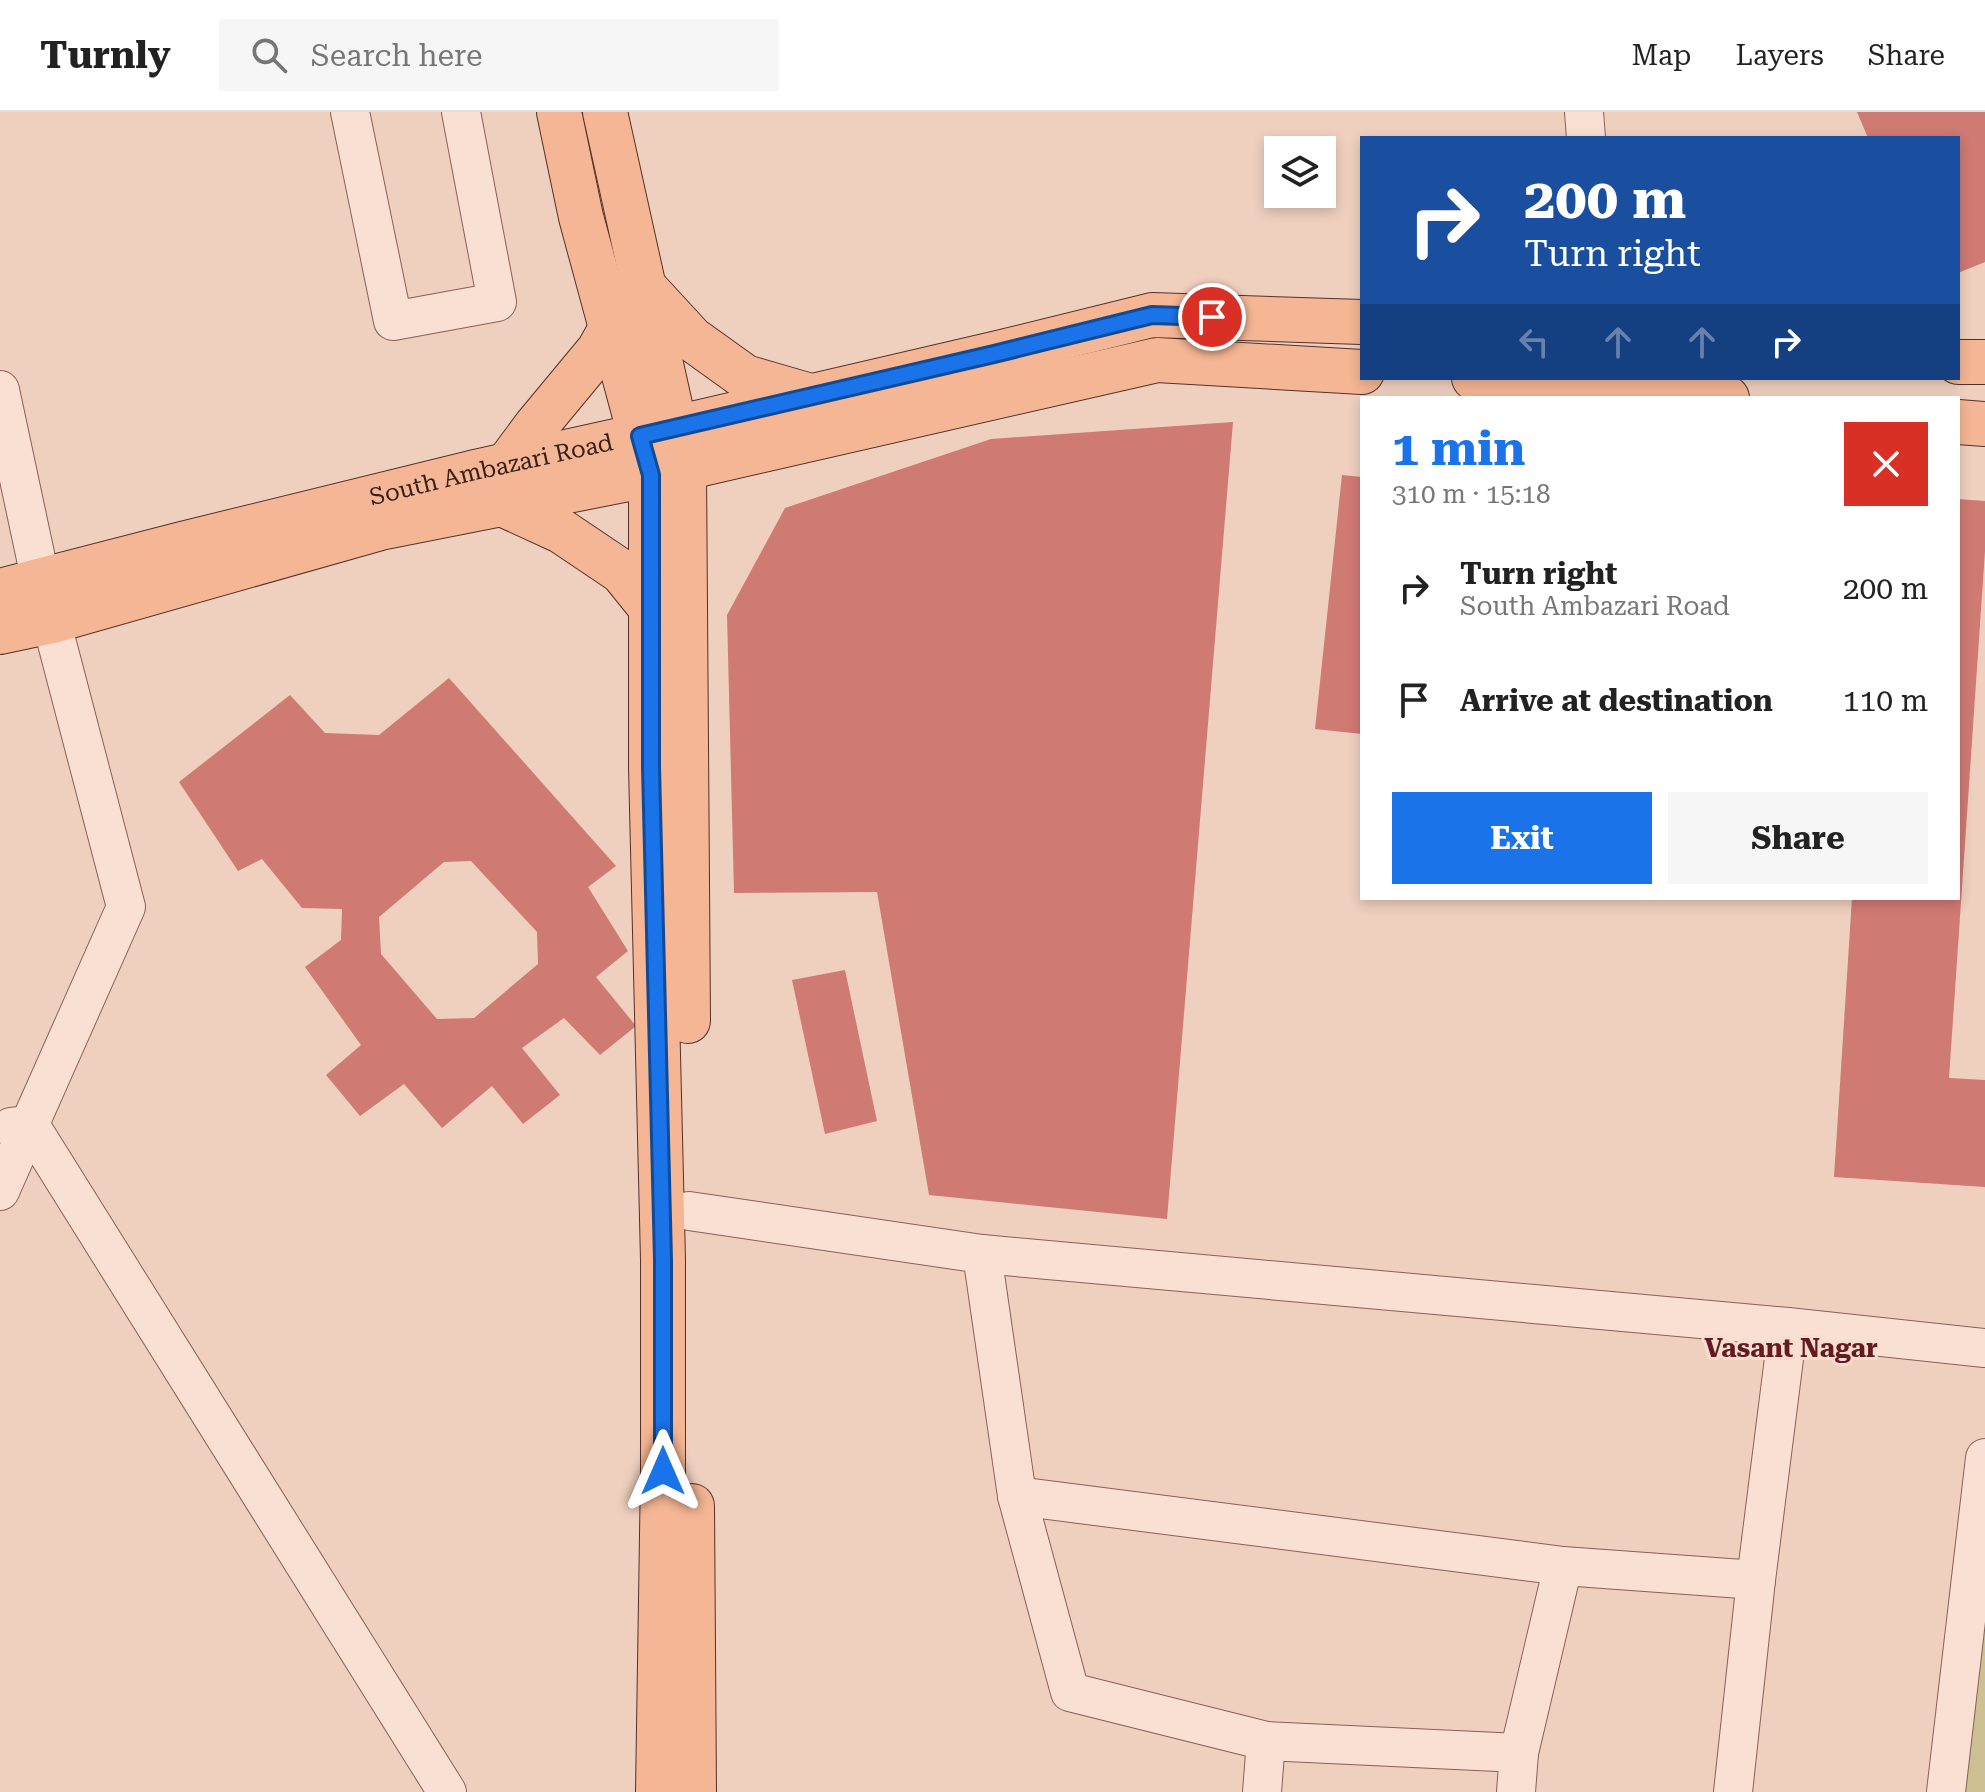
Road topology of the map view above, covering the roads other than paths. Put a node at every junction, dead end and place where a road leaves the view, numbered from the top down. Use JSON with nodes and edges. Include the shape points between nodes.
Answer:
{"nodes":[{"id":1,"x":350,"y":112,"type":"edge"},
{"id":2,"x":461,"y":112,"type":"edge"},
{"id":3,"x":559,"y":112,"type":"edge"},
{"id":4,"x":605,"y":112,"type":"edge"},
{"id":5,"x":1584,"y":112,"type":"edge"},
{"id":6,"x":1586,"y":136,"type":"edge"},
{"id":7,"x":644,"y":286,"type":"junction"},
{"id":8,"x":1360,"y":322,"type":"edge"},
{"id":9,"x":611,"y":328,"type":"junction"},
{"id":10,"x":1960,"y":362,"type":"edge"},
{"id":11,"x":1985,"y":362,"type":"edge"},
{"id":12,"x":1360,"y":372,"type":"edge"},
{"id":13,"x":1510,"y":380,"type":"edge"},
{"id":14,"x":0,"y":390,"type":"edge"},
{"id":15,"x":811,"y":396,"type":"junction"},
{"id":16,"x":1710,"y":396,"type":"edge"},
{"id":17,"x":1960,"y":422,"type":"edge"},
{"id":18,"x":1985,"y":424,"type":"edge"},
{"id":19,"x":784,"y":446,"type":"junction"},
{"id":20,"x":662,"y":452,"type":"junction"},
{"id":21,"x":504,"y":484,"type":"junction"},
{"id":22,"x":685,"y":551,"type":"junction"},
{"id":23,"x":31,"y":598,"type":"edge"},
{"id":24,"x":651,"y":608,"type":"junction"},
{"id":25,"x":0,"y":632,"type":"edge"},
{"id":26,"x":15,"y":1126,"type":"edge"},
{"id":27,"x":0,"y":1191,"type":"edge"},
{"id":28,"x":689,"y":1211,"type":"junction"},
{"id":29,"x":982,"y":1254,"type":"junction"},
{"id":30,"x":1788,"y":1327,"type":"junction"},
{"id":31,"x":1985,"y":1348,"type":"edge"},
{"id":32,"x":1985,"y":1458,"type":"edge"},
{"id":33,"x":1017,"y":1496,"type":"junction"},
{"id":34,"x":1563,"y":1566,"type":"junction"},
{"id":35,"x":1756,"y":1580,"type":"junction"},
{"id":36,"x":1266,"y":1741,"type":"junction"},
{"id":37,"x":1519,"y":1753,"type":"junction"},
{"id":38,"x":447,"y":1792,"type":"edge"},
{"id":39,"x":658,"y":1792,"type":"edge"},
{"id":40,"x":694,"y":1792,"type":"edge"},
{"id":41,"x":1262,"y":1792,"type":"edge"},
{"id":42,"x":1516,"y":1792,"type":"edge"},
{"id":43,"x":1733,"y":1792,"type":"edge"},
{"id":44,"x":1946,"y":1792,"type":"edge"}],
"edges":[{"from":1,"to":2,"type":"street","via":[[393,321],[497,302]]},
{"from":3,"to":9,"type":"main road"},
{"from":4,"to":7,"type":"main road"},
{"from":5,"to":6,"type":"street"},
{"from":7,"to":15,"type":"main road","via":[[692,339],[745,377]]},
{"from":7,"to":20,"type":"main road"},
{"from":8,"to":15,"type":"main road","name":"South Ambazari Road","via":[[1152,315]]},
{"from":9,"to":20,"type":"main road"},
{"from":9,"to":21,"type":"main road","via":[[536,426]]},
{"from":10,"to":11,"type":"main road"},
{"from":12,"to":19,"type":"main road","name":"South Ambazari Road","via":[[1157,360]]},
{"from":13,"to":16,"type":"main road"},
{"from":14,"to":23,"type":"street"},
{"from":15,"to":20,"type":"main road","name":"South Ambazari Road"},
{"from":17,"to":18,"type":"main road"},
{"from":19,"to":20,"type":"main road","name":"South Ambazari Road"},
{"from":19,"to":22,"type":"main road","via":[[714,496]]},
{"from":20,"to":21,"type":"main road","name":"South Ambazari Road"},
{"from":20,"to":22,"type":"main road"},
{"from":20,"to":24,"type":"main road"},
{"from":21,"to":23,"type":"main road","name":"South Ambazari Road","via":[[380,528]]},
{"from":21,"to":24,"type":"main road","via":[[622,572]]},
{"from":22,"to":28,"type":"main road"},
{"from":23,"to":25,"type":"main road","name":"South Ambazari Road"},
{"from":23,"to":26,"type":"street","via":[[126,907]]},
{"from":24,"to":39,"type":"main road","via":[[663,1260]]},
{"from":26,"to":27,"type":"street"},
{"from":26,"to":38,"type":"street"},
{"from":28,"to":29,"type":"street"},
{"from":28,"to":40,"type":"main road"},
{"from":29,"to":30,"type":"street"},
{"from":29,"to":33,"type":"street"},
{"from":30,"to":31,"type":"street"},
{"from":30,"to":35,"type":"street"},
{"from":32,"to":44,"type":"street"},
{"from":33,"to":34,"type":"street"},
{"from":33,"to":36,"type":"street","via":[[1070,1692]]},
{"from":34,"to":35,"type":"street"},
{"from":34,"to":37,"type":"street"},
{"from":35,"to":43,"type":"street"},
{"from":36,"to":37,"type":"street"},
{"from":36,"to":41,"type":"street"},
{"from":37,"to":42,"type":"street"}]}
